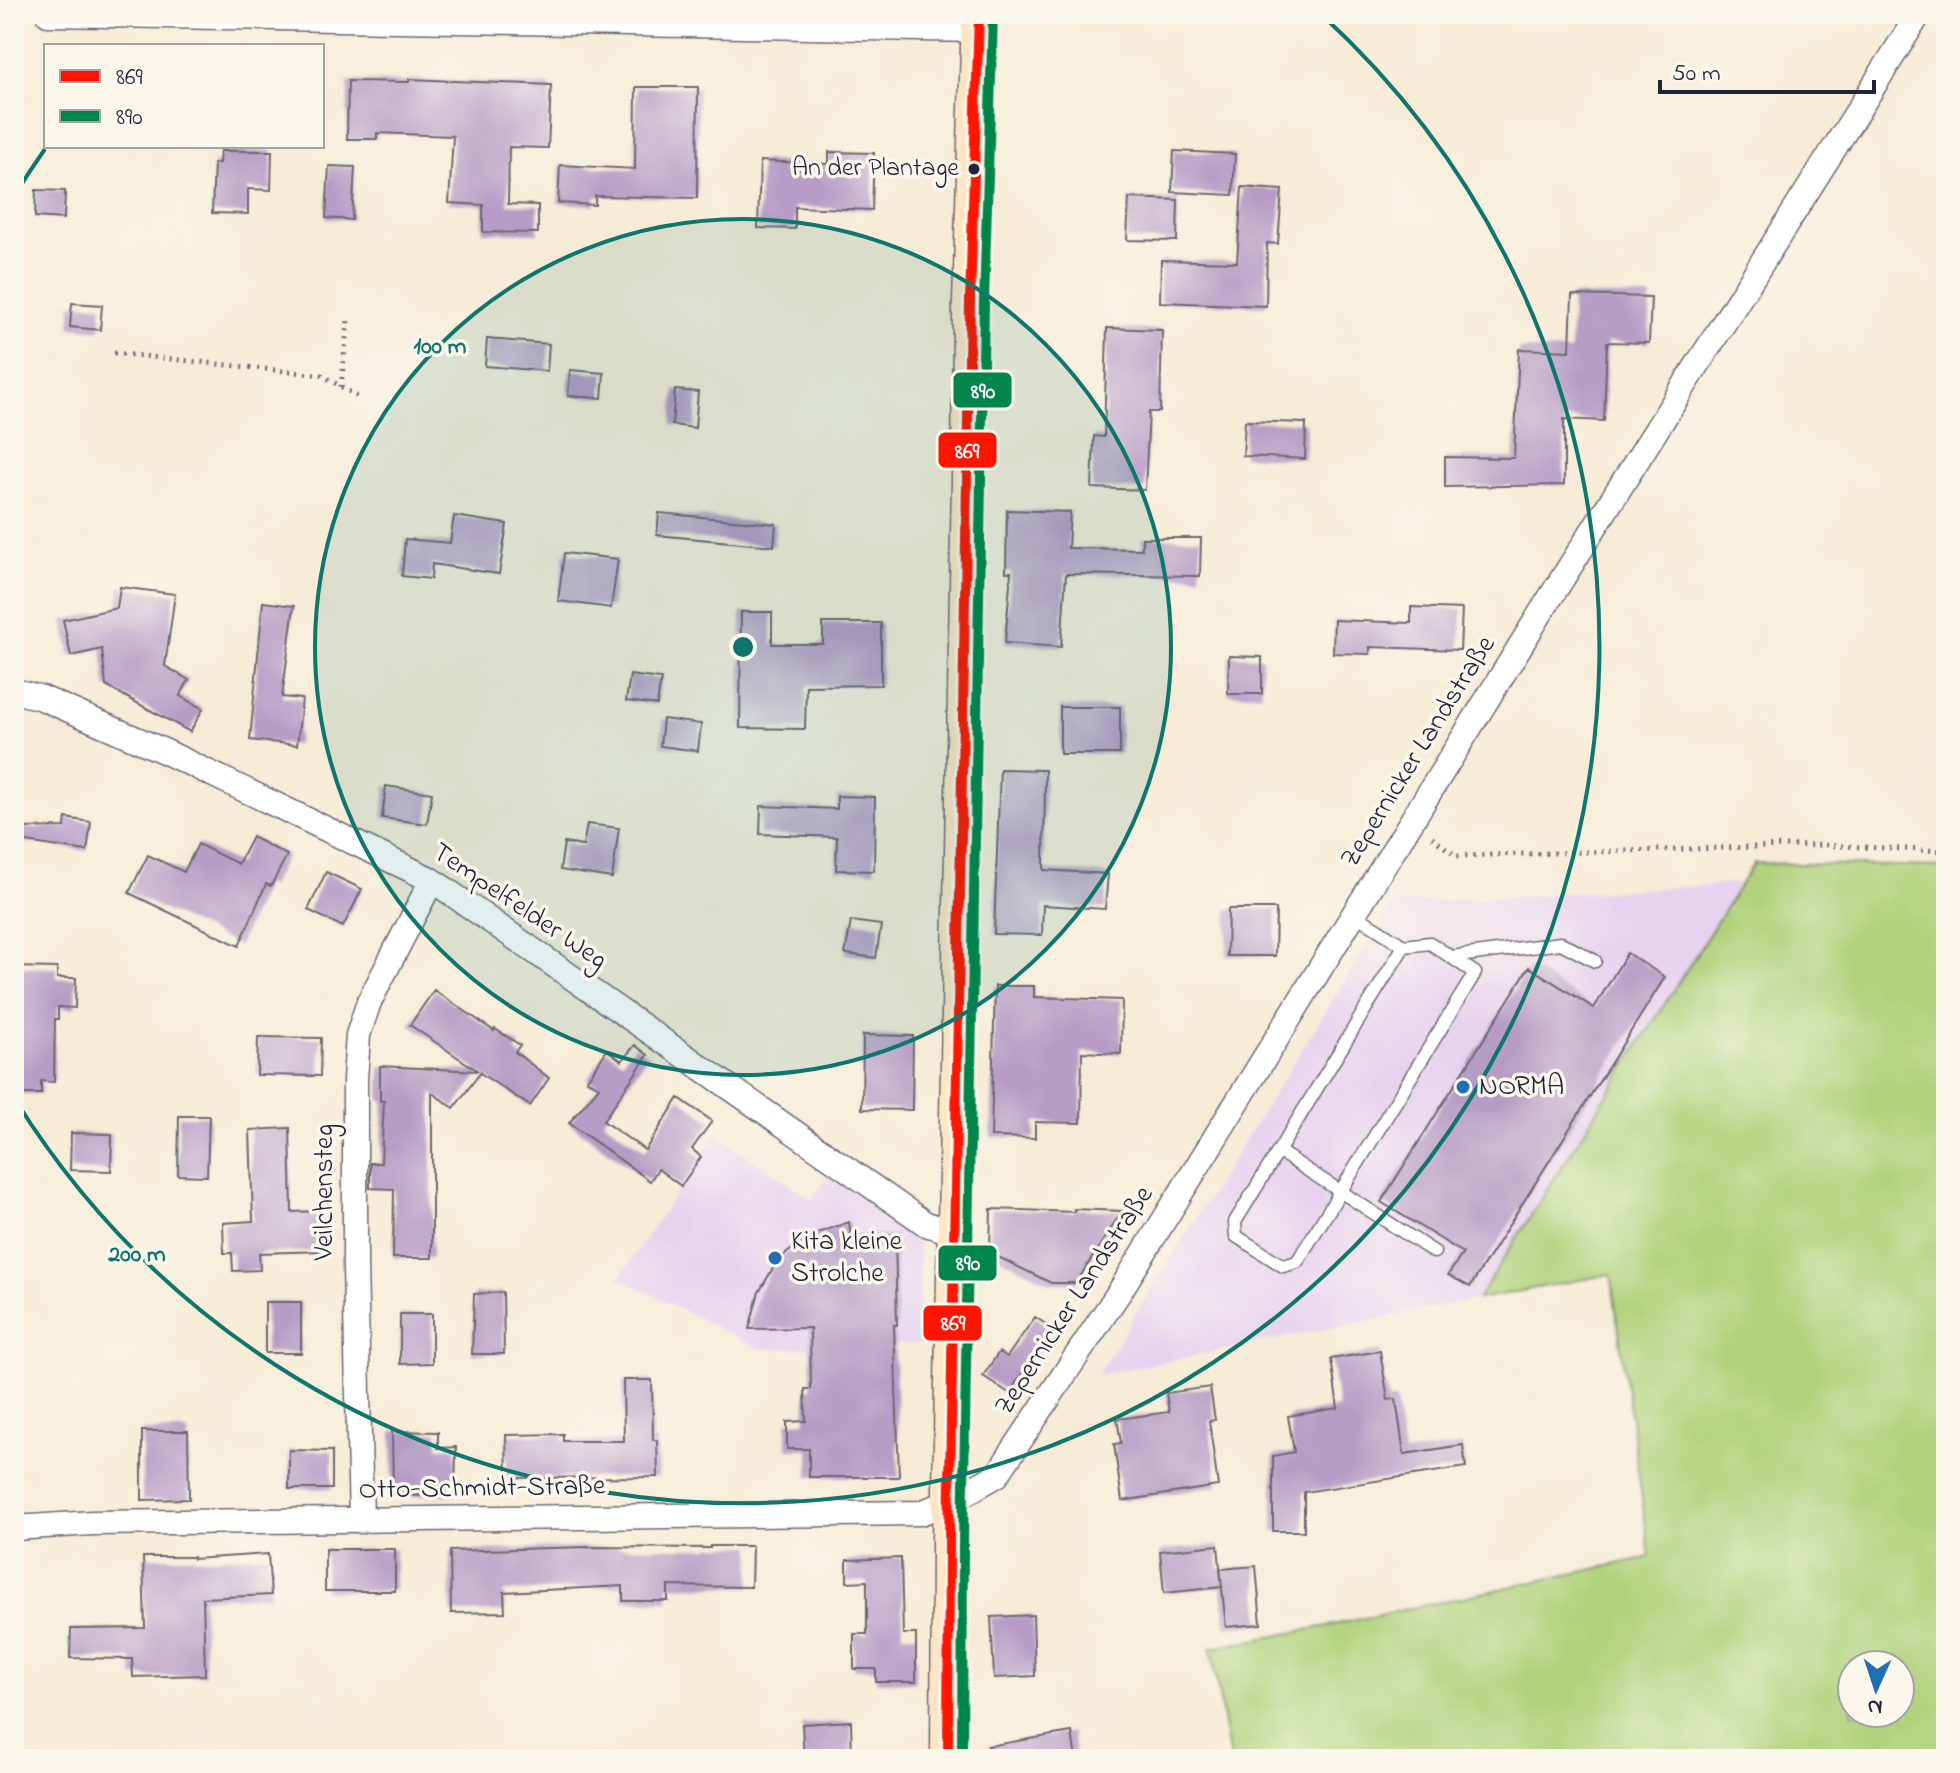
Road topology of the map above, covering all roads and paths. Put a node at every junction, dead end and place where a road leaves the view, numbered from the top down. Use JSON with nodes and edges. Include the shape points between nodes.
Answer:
{"nodes":[{"id":1,"x":48,"y":14,"type":"edge"},
{"id":2,"x":1919,"y":14,"type":"edge"},
{"id":3,"x":979,"y":22,"type":"edge"},
{"id":4,"x":348,"y":320,"type":"dead end"},
{"id":5,"x":114,"y":353,"type":"dead end"},
{"id":6,"x":341,"y":387,"type":"junction"},
{"id":7,"x":361,"y":399,"type":"dead end"},
{"id":8,"x":14,"y":691,"type":"edge"},
{"id":9,"x":1412,"y":822,"type":"junction"},
{"id":10,"x":1946,"y":851,"type":"edge"},
{"id":11,"x":432,"y":880,"type":"junction"},
{"id":12,"x":1354,"y":914,"type":"junction"},
{"id":13,"x":1404,"y":946,"type":"junction"},
{"id":14,"x":1451,"y":957,"type":"junction"},
{"id":15,"x":1595,"y":961,"type":"dead end"},
{"id":16,"x":1278,"y":1151,"type":"junction"},
{"id":17,"x":1341,"y":1190,"type":"junction"},
{"id":18,"x":955,"y":1233,"type":"junction"},
{"id":19,"x":1434,"y":1252,"type":"dead end"},
{"id":20,"x":950,"y":1502,"type":"junction"},
{"id":21,"x":361,"y":1521,"type":"junction"},
{"id":22,"x":14,"y":1528,"type":"edge"},
{"id":23,"x":948,"y":1759,"type":"edge"}],
"edges":[{"from":1,"to":3,"type":"street"},
{"from":2,"to":9,"type":"street","name":"Zepernicker Landstraße"},
{"from":3,"to":18,"type":"main road"},
{"from":4,"to":6,"type":"path"},
{"from":5,"to":6,"type":"path","via":[[322,375]]},
{"from":6,"to":7,"type":"path"},
{"from":8,"to":11,"type":"street","name":"Tempelfelder Weg","via":[[166,752]]},
{"from":9,"to":10,"type":"path","via":[[1456,856],[1822,845]]},
{"from":9,"to":12,"type":"street","name":"Zepernicker Landstraße"},
{"from":11,"to":18,"type":"street","name":"Tempelfelder Weg","via":[[926,1224]]},
{"from":11,"to":21,"type":"street","name":"Veilchensteg","via":[[369,1002],[358,1035],[355,1266]]},
{"from":12,"to":13,"type":"lane"},
{"from":12,"to":20,"type":"street","name":"Zepernicker Landstraße","via":[[1120,1291],[997,1475]]},
{"from":13,"to":14,"type":"lane","via":[[1430,943]]},
{"from":13,"to":16,"type":"lane"},
{"from":14,"to":15,"type":"lane","via":[[1561,943]]},
{"from":14,"to":17,"type":"lane","via":[[1475,973]]},
{"from":16,"to":17,"type":"lane"},
{"from":16,"to":17,"type":"lane","via":[[1235,1222],[1236,1236],[1283,1266],[1297,1262]]},
{"from":17,"to":19,"type":"lane"},
{"from":18,"to":20,"type":"main road"},
{"from":20,"to":21,"type":"street","name":"Otto-Schmidt-Straße","via":[[920,1513]]},
{"from":20,"to":23,"type":"main road"},
{"from":21,"to":22,"type":"street","name":"Otto-Schmidt-Straße"}]}
